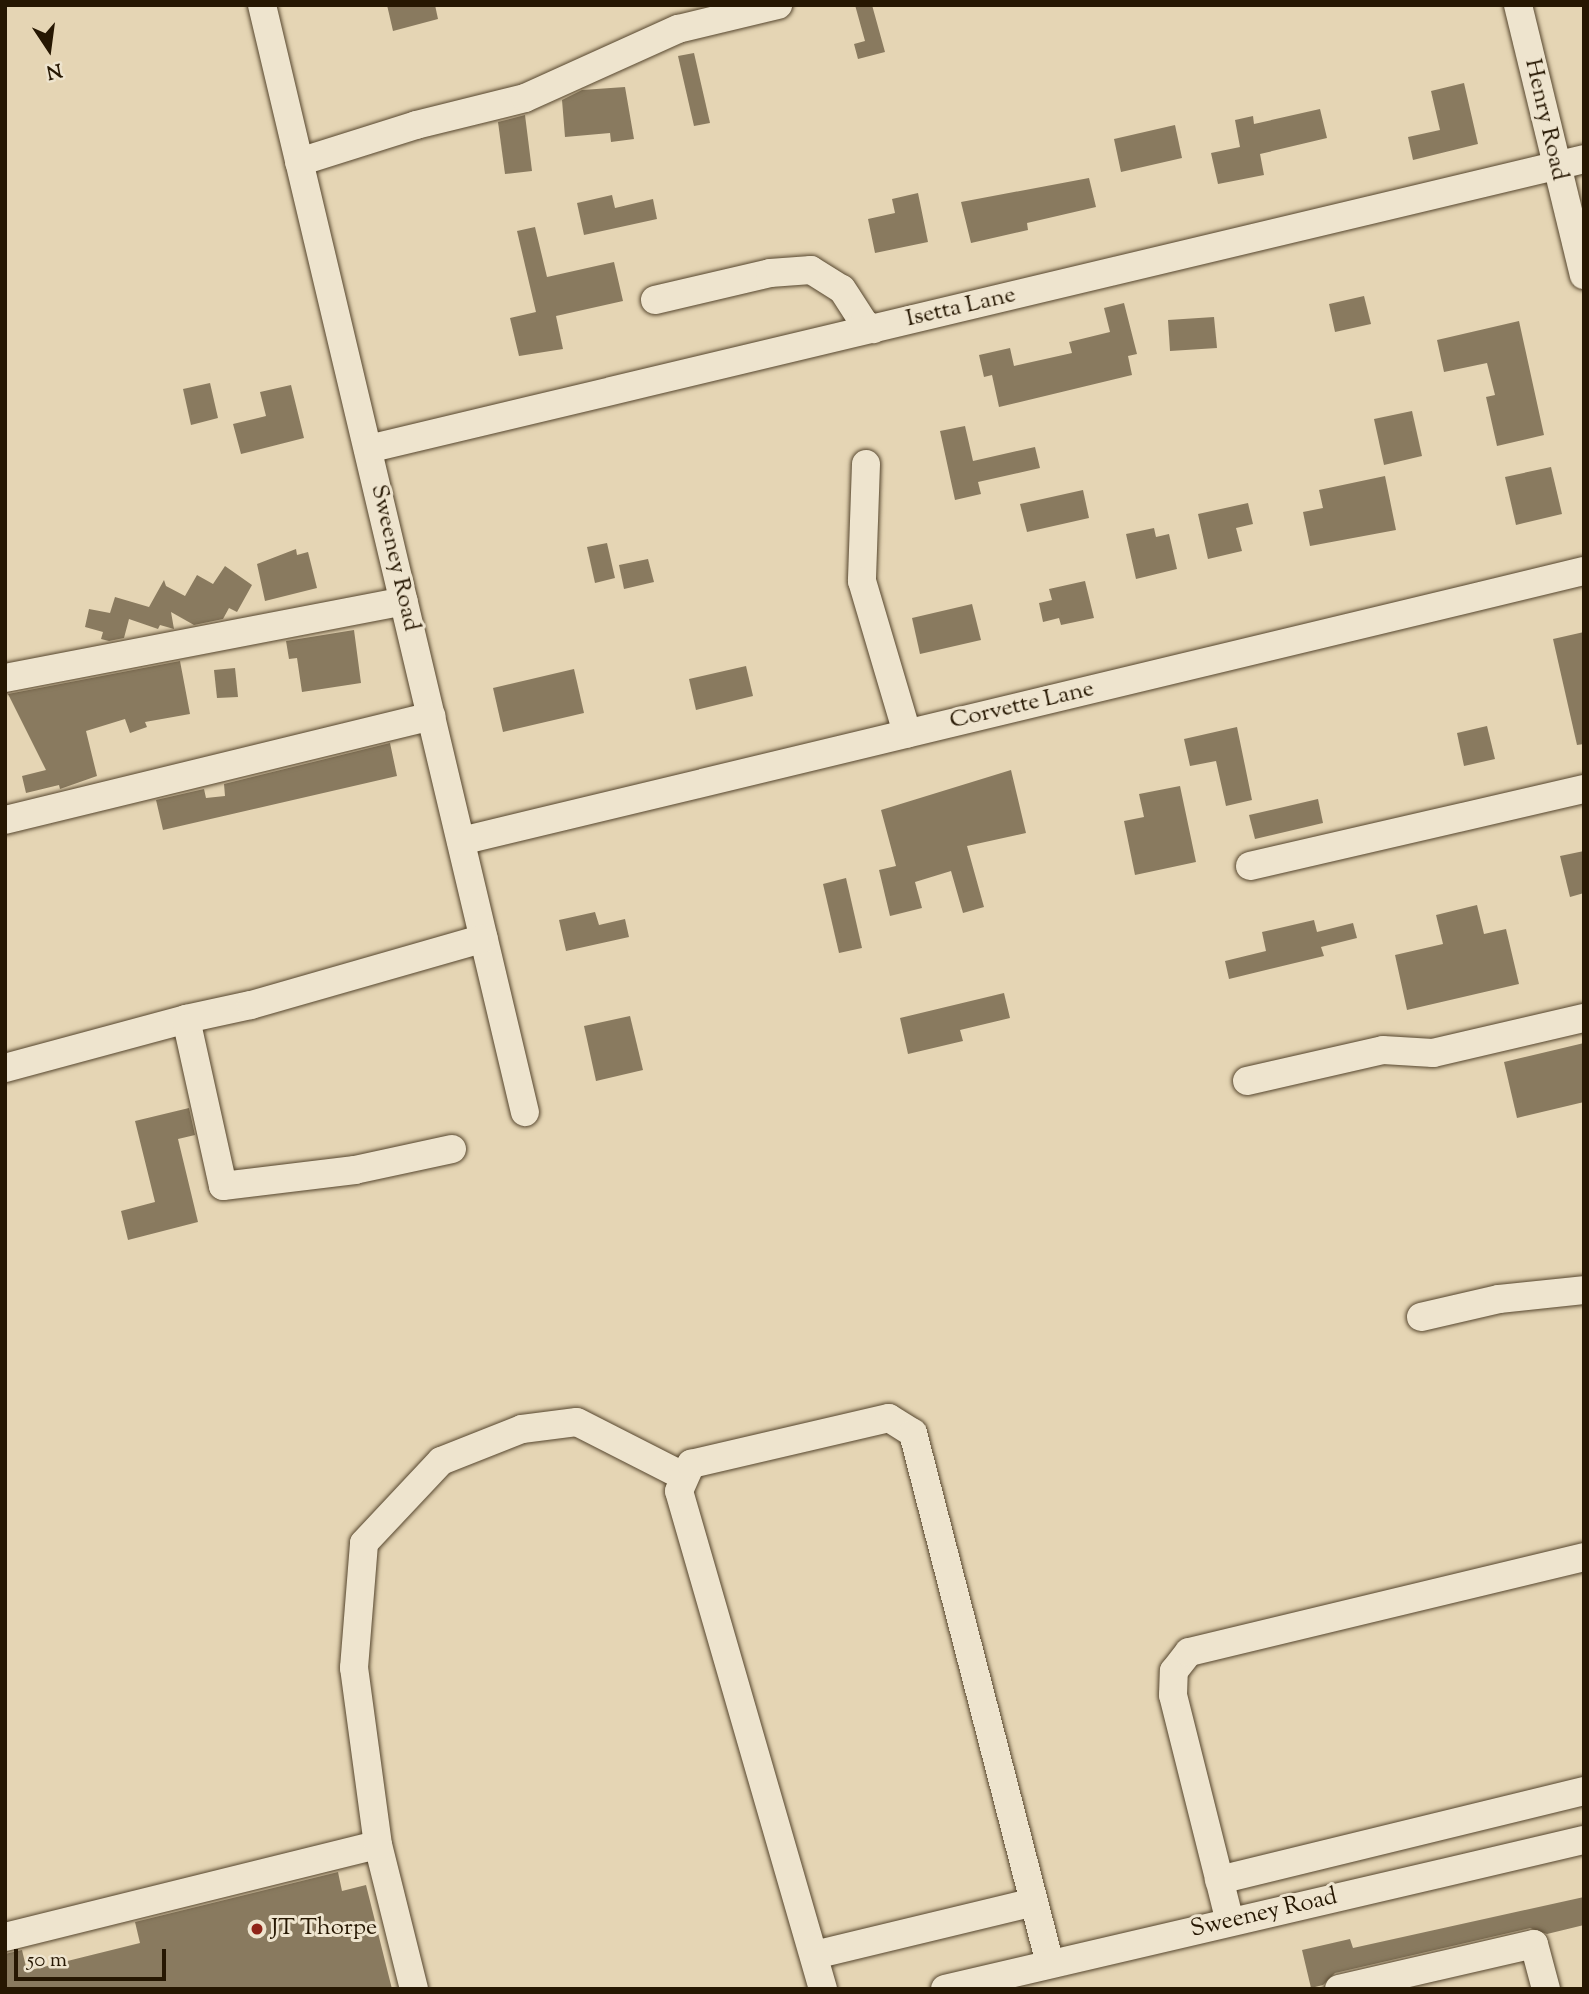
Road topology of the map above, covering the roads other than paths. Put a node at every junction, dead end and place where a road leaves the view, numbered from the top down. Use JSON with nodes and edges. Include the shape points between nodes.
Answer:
{"nodes":[{"id":1,"x":262,"y":5,"type":"edge"},
{"id":2,"x":778,"y":5,"type":"edge"},
{"id":3,"x":1518,"y":5,"type":"edge"},
{"id":4,"x":1584,"y":159,"type":"edge"},
{"id":5,"x":299,"y":162,"type":"junction"},
{"id":6,"x":1555,"y":168,"type":"junction"},
{"id":7,"x":1584,"y":275,"type":"edge"},
{"id":8,"x":655,"y":300,"type":"dead end"},
{"id":9,"x":873,"y":329,"type":"junction"},
{"id":10,"x":368,"y":449,"type":"junction"},
{"id":11,"x":866,"y":464,"type":"dead end"},
{"id":12,"x":1584,"y":571,"type":"edge"},
{"id":13,"x":404,"y":601,"type":"junction"},
{"id":14,"x":5,"y":678,"type":"edge"},
{"id":15,"x":431,"y":716,"type":"junction"},
{"id":16,"x":907,"y":733,"type":"junction"},
{"id":17,"x":1584,"y":789,"type":"edge"},
{"id":18,"x":5,"y":820,"type":"edge"},
{"id":19,"x":461,"y":841,"type":"junction"},
{"id":20,"x":1250,"y":866,"type":"dead end"},
{"id":21,"x":484,"y":938,"type":"junction"},
{"id":22,"x":1584,"y":1018,"type":"edge"},
{"id":23,"x":186,"y":1019,"type":"junction"},
{"id":24,"x":5,"y":1068,"type":"edge"},
{"id":25,"x":1247,"y":1081,"type":"dead end"},
{"id":26,"x":525,"y":1112,"type":"dead end"},
{"id":27,"x":452,"y":1149,"type":"dead end"},
{"id":28,"x":1584,"y":1290,"type":"edge"},
{"id":29,"x":1421,"y":1317,"type":"dead end"},
{"id":30,"x":683,"y":1476,"type":"junction"},
{"id":31,"x":1584,"y":1557,"type":"edge"},
{"id":32,"x":1584,"y":1791,"type":"edge"},
{"id":33,"x":1584,"y":1840,"type":"edge"},
{"id":34,"x":379,"y":1845,"type":"junction"},
{"id":35,"x":1219,"y":1880,"type":"junction"},
{"id":36,"x":1034,"y":1902,"type":"junction"},
{"id":37,"x":1230,"y":1922,"type":"junction"},
{"id":38,"x":5,"y":1937,"type":"edge"},
{"id":39,"x":814,"y":1955,"type":"junction"},
{"id":40,"x":1050,"y":1964,"type":"junction"},
{"id":41,"x":414,"y":1989,"type":"edge"},
{"id":42,"x":823,"y":1989,"type":"edge"},
{"id":43,"x":945,"y":1989,"type":"edge"},
{"id":44,"x":1339,"y":1989,"type":"edge"},
{"id":45,"x":1546,"y":1989,"type":"edge"}],
"edges":[{"from":1,"to":5,"type":"street","name":"Sweeney Road"},
{"from":2,"to":5,"type":"street","via":[[678,29],[525,97]]},
{"from":3,"to":6,"type":"street","name":"Henry Road"},
{"from":4,"to":6,"type":"street","name":"Isetta Lane"},
{"from":5,"to":10,"type":"street","name":"Sweeney Road"},
{"from":6,"to":7,"type":"street","name":"Henry Road"},
{"from":6,"to":9,"type":"street","name":"Isetta Lane"},
{"from":8,"to":9,"type":"street","via":[[782,271],[811,270],[842,289],[863,323]]},
{"from":9,"to":10,"type":"street","name":"Isetta Lane"},
{"from":10,"to":13,"type":"street","name":"Sweeney Road"},
{"from":11,"to":16,"type":"street","via":[[862,581]]},
{"from":12,"to":16,"type":"street","name":"Corvette Lane"},
{"from":13,"to":14,"type":"street"},
{"from":13,"to":15,"type":"street","name":"Sweeney Road"},
{"from":15,"to":18,"type":"street"},
{"from":15,"to":19,"type":"street","name":"Sweeney Road"},
{"from":16,"to":19,"type":"street","name":"Corvette Lane"},
{"from":17,"to":20,"type":"street"},
{"from":19,"to":21,"type":"street","name":"Sweeney Road"},
{"from":21,"to":23,"type":"street","via":[[251,1005]]},
{"from":21,"to":26,"type":"street","name":"Sweeney Road"},
{"from":22,"to":25,"type":"street","via":[[1433,1053],[1384,1050]]},
{"from":23,"to":24,"type":"street"},
{"from":23,"to":27,"type":"street","via":[[223,1186],[355,1170]]},
{"from":28,"to":29,"type":"street","via":[[1499,1299]]},
{"from":30,"to":34,"type":"street","via":[[577,1422],[522,1429],[441,1461],[364,1544],[354,1668]]},
{"from":30,"to":36,"type":"street","via":[[691,1464],[889,1418],[913,1433]]},
{"from":30,"to":39,"type":"street","via":[[678,1491]]},
{"from":31,"to":35,"type":"street","via":[[1189,1652],[1174,1671],[1173,1695]]},
{"from":32,"to":35,"type":"street"},
{"from":33,"to":37,"type":"street","name":"Sweeney Road"},
{"from":34,"to":38,"type":"street"},
{"from":34,"to":41,"type":"street"},
{"from":35,"to":37,"type":"street"},
{"from":36,"to":39,"type":"street"},
{"from":36,"to":40,"type":"street"},
{"from":37,"to":40,"type":"street","name":"Sweeney Road"},
{"from":39,"to":42,"type":"street"},
{"from":40,"to":43,"type":"street","name":"Sweeney Road"},
{"from":44,"to":45,"type":"street","via":[[1534,1944]]}]}
